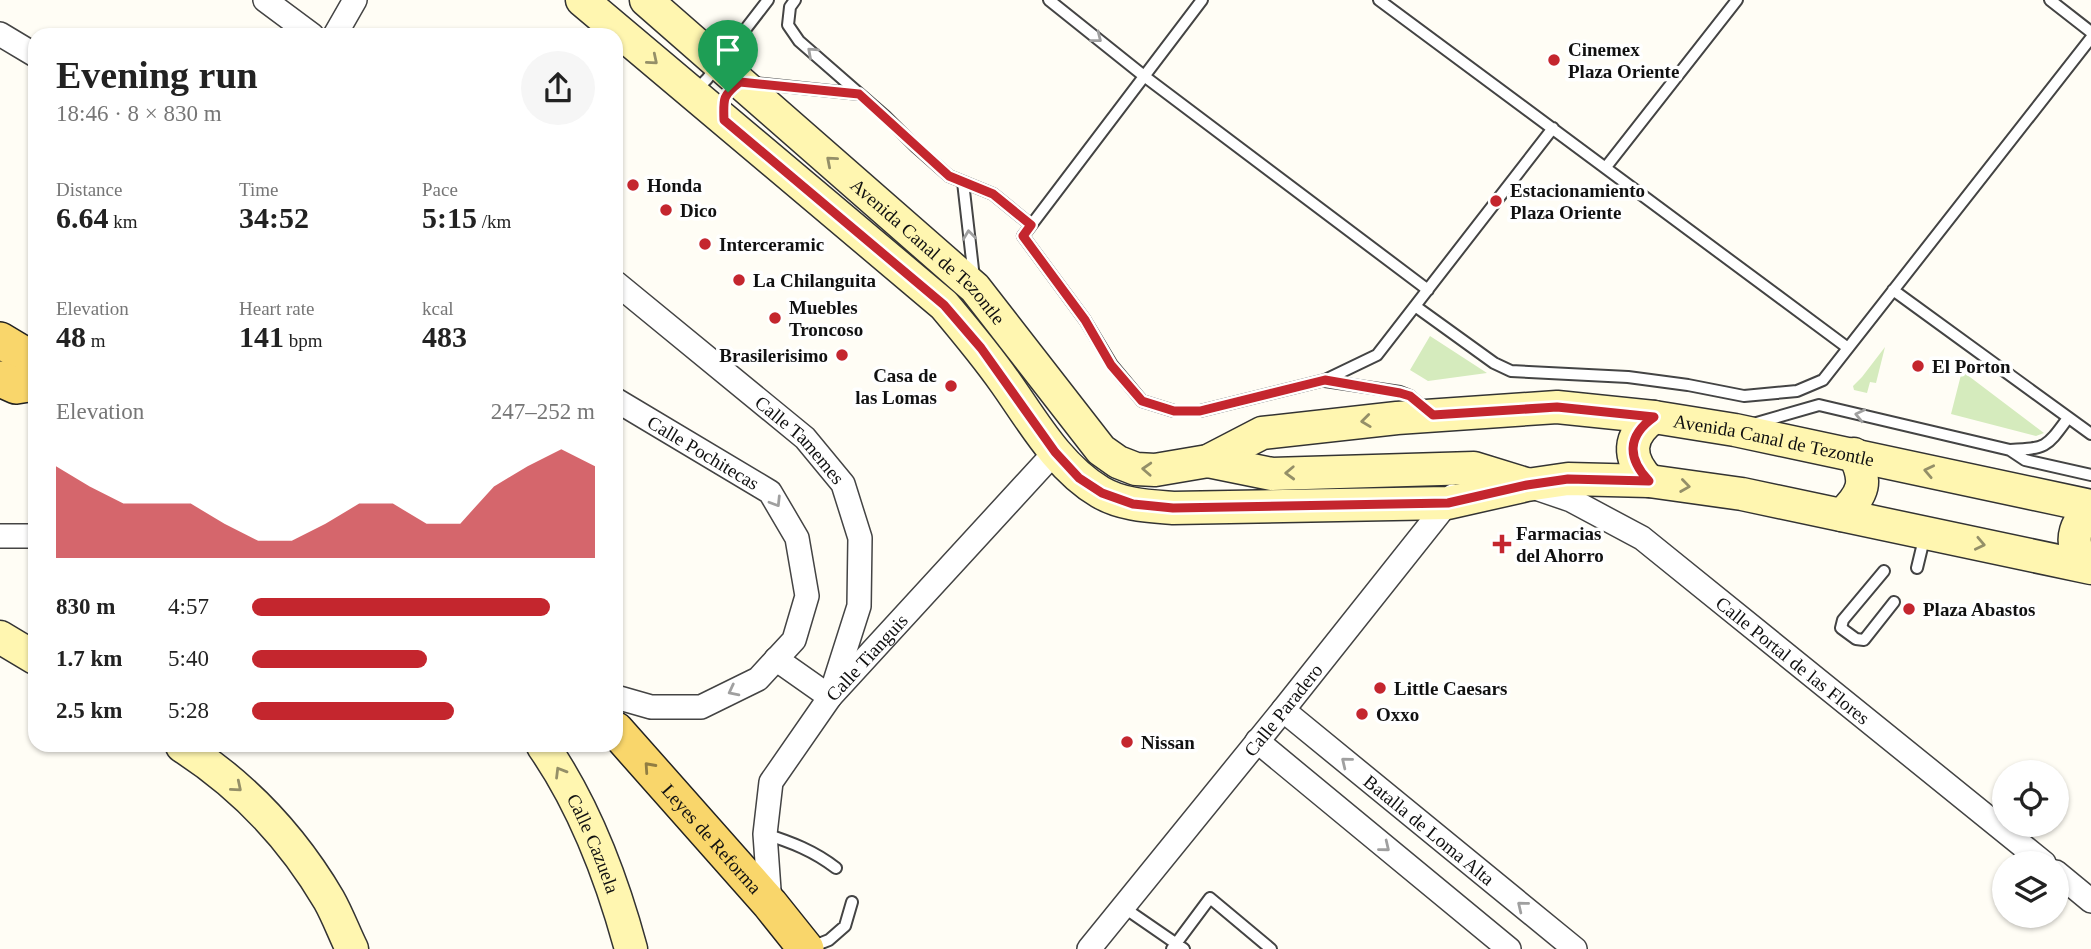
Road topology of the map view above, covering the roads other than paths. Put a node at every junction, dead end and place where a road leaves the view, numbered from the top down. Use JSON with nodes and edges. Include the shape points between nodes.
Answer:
{"nodes":[{"id":1,"x":265,"y":0,"type":"edge"},
{"id":2,"x":355,"y":0,"type":"edge"},
{"id":3,"x":582,"y":0,"type":"edge"},
{"id":4,"x":646,"y":0,"type":"edge"},
{"id":5,"x":768,"y":0,"type":"edge"},
{"id":6,"x":795,"y":0,"type":"edge"},
{"id":7,"x":1049,"y":0,"type":"edge"},
{"id":8,"x":1202,"y":0,"type":"edge"},
{"id":9,"x":1379,"y":0,"type":"edge"},
{"id":10,"x":1737,"y":0,"type":"edge"},
{"id":11,"x":2050,"y":0,"type":"edge"},
{"id":12,"x":303,"y":28,"type":"edge"},
{"id":13,"x":339,"y":28,"type":"edge"},
{"id":14,"x":608,"y":28,"type":"edge"},
{"id":15,"x":2091,"y":32,"type":"edge"},
{"id":16,"x":0,"y":34,"type":"edge"},
{"id":17,"x":2091,"y":38,"type":"edge"},
{"id":18,"x":623,"y":43,"type":"edge"},
{"id":19,"x":28,"y":51,"type":"edge"},
{"id":20,"x":1144,"y":76,"type":"junction"},
{"id":21,"x":686,"y":88,"type":"junction"},
{"id":22,"x":727,"y":92,"type":"junction"},
{"id":23,"x":859,"y":94,"type":"junction"},
{"id":24,"x":1553,"y":128,"type":"junction"},
{"id":25,"x":1605,"y":167,"type":"junction"},
{"id":26,"x":963,"y":182,"type":"junction"},
{"id":27,"x":1031,"y":225,"type":"junction"},
{"id":28,"x":975,"y":288,"type":"junction"},
{"id":29,"x":623,"y":289,"type":"edge"},
{"id":30,"x":1428,"y":289,"type":"junction"},
{"id":31,"x":1893,"y":290,"type":"junction"},
{"id":32,"x":1415,"y":306,"type":"junction"},
{"id":33,"x":0,"y":340,"type":"edge"},
{"id":34,"x":1848,"y":348,"type":"junction"},
{"id":35,"x":28,"y":357,"type":"edge"},
{"id":36,"x":0,"y":379,"type":"edge"},
{"id":37,"x":1325,"y":380,"type":"junction"},
{"id":38,"x":28,"y":384,"type":"edge"},
{"id":39,"x":623,"y":404,"type":"edge"},
{"id":40,"x":1433,"y":415,"type":"junction"},
{"id":41,"x":1654,"y":417,"type":"junction"},
{"id":42,"x":2068,"y":418,"type":"junction"},
{"id":43,"x":1735,"y":430,"type":"junction"},
{"id":44,"x":2091,"y":435,"type":"edge"},
{"id":45,"x":2010,"y":450,"type":"junction"},
{"id":46,"x":1055,"y":452,"type":"junction"},
{"id":47,"x":1854,"y":454,"type":"junction"},
{"id":48,"x":1208,"y":461,"type":"junction"},
{"id":49,"x":1474,"y":468,"type":"junction"},
{"id":50,"x":2091,"y":475,"type":"edge"},
{"id":51,"x":1649,"y":481,"type":"junction"},
{"id":52,"x":1527,"y":485,"type":"junction"},
{"id":53,"x":1448,"y":503,"type":"junction"},
{"id":54,"x":2091,"y":506,"type":"edge"},
{"id":55,"x":2091,"y":513,"type":"edge"},
{"id":56,"x":1842,"y":515,"type":"junction"},
{"id":57,"x":1925,"y":532,"type":"junction"},
{"id":58,"x":0,"y":536,"type":"edge"},
{"id":59,"x":28,"y":536,"type":"edge"},
{"id":60,"x":2091,"y":567,"type":"edge"},
{"id":61,"x":1917,"y":568,"type":"dead end"},
{"id":62,"x":1884,"y":571,"type":"dead end"},
{"id":63,"x":1894,"y":602,"type":"dead end"},
{"id":64,"x":0,"y":637,"type":"edge"},
{"id":65,"x":28,"y":654,"type":"edge"},
{"id":66,"x":776,"y":659,"type":"junction"},
{"id":67,"x":830,"y":697,"type":"junction"},
{"id":68,"x":623,"y":699,"type":"edge"},
{"id":69,"x":1283,"y":710,"type":"junction"},
{"id":70,"x":623,"y":738,"type":"edge"},
{"id":71,"x":1257,"y":741,"type":"junction"},
{"id":72,"x":190,"y":752,"type":"edge"},
{"id":73,"x":547,"y":752,"type":"edge"},
{"id":74,"x":765,"y":835,"type":"junction"},
{"id":75,"x":2029,"y":851,"type":"edge"},
{"id":76,"x":836,"y":868,"type":"dead end"},
{"id":77,"x":2069,"y":883,"type":"edge"},
{"id":78,"x":2091,"y":901,"type":"edge"},
{"id":79,"x":852,"y":902,"type":"dead end"},
{"id":80,"x":770,"y":904,"type":"junction"},
{"id":81,"x":1122,"y":906,"type":"junction"},
{"id":82,"x":1178,"y":947,"type":"edge"},
{"id":83,"x":352,"y":949,"type":"edge"},
{"id":84,"x":631,"y":949,"type":"edge"},
{"id":85,"x":806,"y":949,"type":"edge"},
{"id":86,"x":1089,"y":949,"type":"edge"},
{"id":87,"x":1271,"y":949,"type":"edge"},
{"id":88,"x":1510,"y":949,"type":"edge"},
{"id":89,"x":1575,"y":949,"type":"edge"}],
"edges":[{"from":1,"to":12,"type":"street"},
{"from":2,"to":13,"type":"street"},
{"from":3,"to":14,"type":"main road","name":"Avenida Canal de Tezontle"},
{"from":4,"to":22,"type":"main road","name":"Avenida Canal de Tezontle"},
{"from":5,"to":22,"type":"lane"},
{"from":23,"to":6,"type":"lane","one_way":true,"via":[[799,41],[788,25]]},
{"from":7,"to":20,"type":"lane","one_way":true},
{"from":8,"to":20,"type":"lane"},
{"from":9,"to":24,"type":"lane"},
{"from":10,"to":25,"type":"lane"},
{"from":11,"to":15,"type":"lane"},
{"from":16,"to":19,"type":"street"},
{"from":17,"to":31,"type":"lane"},
{"from":18,"to":21,"type":"main road","name":"Avenida Canal de Tezontle","one_way":true},
{"from":20,"to":27,"type":"lane"},
{"from":20,"to":30,"type":"lane"},
{"from":21,"to":22,"type":"main road","name":"Avenida Canal de Tezontle"},
{"from":21,"to":22,"type":"lane"},
{"from":22,"to":23,"type":"lane"},
{"from":28,"to":22,"type":"main road","name":"Avenida Canal de Tezontle","one_way":true},
{"from":22,"to":46,"type":"main road","name":"Avenida Canal de Tezontle","via":[[944,305],[981,348]]},
{"from":23,"to":26,"type":"lane","via":[[949,176]]},
{"from":24,"to":25,"type":"lane"},
{"from":24,"to":30,"type":"lane"},
{"from":25,"to":34,"type":"lane"},
{"from":26,"to":27,"type":"lane","via":[[993,194]]},
{"from":28,"to":26,"type":"lane","one_way":true},
{"from":27,"to":37,"type":"lane","via":[[1023,236],[1085,320],[1111,365],[1142,401],[1174,411],[1200,411]]},
{"from":48,"to":28,"type":"main road","name":"Avenida Canal de Tezontle","one_way":true,"via":[[1154,470],[1118,462],[1101,450]]},
{"from":29,"to":67,"type":"street","name":"Calle Tamemes","via":[[805,438],[843,484],[860,538],[859,606]]},
{"from":30,"to":32,"type":"lane"},
{"from":31,"to":34,"type":"lane"},
{"from":31,"to":42,"type":"lane"},
{"from":32,"to":34,"type":"lane","via":[[1511,371],[1628,377],[1744,396],[1797,391],[1823,380]]},
{"from":32,"to":37,"type":"lane","via":[[1377,355]]},
{"from":33,"to":35,"type":"main road"},
{"from":36,"to":38,"type":"main road","via":[[16,386]]},
{"from":37,"to":40,"type":"lane","via":[[1410,396]]},
{"from":39,"to":66,"type":"street","name":"Calle Pochitecas","one_way":true,"via":[[770,492],[797,538],[807,596],[794,640]]},
{"from":40,"to":41,"type":"main road","name":"Avenida Canal de Tezontle","via":[[1557,407]]},
{"from":40,"to":48,"type":"main road","name":"Avenida Canal de Tezontle","one_way":true,"via":[[1262,433]]},
{"from":41,"to":43,"type":"main road","name":"Avenida Canal de Tezontle"},
{"from":41,"to":51,"type":"main road","via":[[1633,440],[1637,469]]},
{"from":42,"to":44,"type":"lane"},
{"from":42,"to":45,"type":"lane","via":[[2050,443]]},
{"from":45,"to":43,"type":"lane","one_way":true,"via":[[1819,405]]},
{"from":43,"to":47,"type":"main road","name":"Avenida Canal de Tezontle"},
{"from":45,"to":50,"type":"lane","via":[[2025,460]]},
{"from":46,"to":53,"type":"main road","name":"Avenida Canal de Tezontle","via":[[1079,478],[1102,493],[1133,504],[1173,508]]},
{"from":46,"to":67,"type":"street","name":"Calle Tianguis"},
{"from":54,"to":47,"type":"main road","name":"Avenida Canal de Tezontle","one_way":true},
{"from":47,"to":56,"type":"main road","via":[[1862,488]]},
{"from":49,"to":48,"type":"main road","name":"Avenida Canal de Tezontle","one_way":true,"via":[[1272,474]]},
{"from":49,"to":52,"type":"main road","name":"Avenida Canal de Tezontle"},
{"from":49,"to":53,"type":"street","name":"Calle Paradero"},
{"from":51,"to":52,"type":"main road","name":"Avenida Canal de Tezontle","via":[[1568,479]]},
{"from":51,"to":56,"type":"main road","name":"Avenida Canal de Tezontle","one_way":true},
{"from":52,"to":53,"type":"main road","name":"Avenida Canal de Tezontle"},
{"from":52,"to":75,"type":"street","name":"Calle Portal de las Flores","via":[[1572,500],[1642,538]]},
{"from":53,"to":69,"type":"street","name":"Calle Paradero"},
{"from":55,"to":60,"type":"main road","via":[[2077,527],[2074,539],[2077,551]]},
{"from":56,"to":57,"type":"main road","name":"Avenida Canal de Tezontle"},
{"from":57,"to":60,"type":"main road","name":"Avenida Canal de Tezontle","one_way":true},
{"from":57,"to":61,"type":"lane"},
{"from":58,"to":59,"type":"street"},
{"from":62,"to":63,"type":"lane","via":[[1840,628],[1864,640]]},
{"from":64,"to":65,"type":"main road"},
{"from":66,"to":67,"type":"street"},
{"from":66,"to":68,"type":"street","name":"Calle Pochitecas","one_way":true,"via":[[758,679],[701,707],[651,707]]},
{"from":67,"to":74,"type":"street","name":"Calle Tianguis","via":[[771,782]]},
{"from":69,"to":71,"type":"street","name":"Calle Paradero"},
{"from":89,"to":69,"type":"street","name":"Batalla de Loma Alta","one_way":true},
{"from":80,"to":70,"type":"main road","name":"Leyes de Reforma","one_way":true},
{"from":71,"to":81,"type":"street","name":"Calle Paradero"},
{"from":71,"to":88,"type":"street","one_way":true},
{"from":72,"to":83,"type":"main road","one_way":true,"via":[[241,789],[289,840],[330,901]]},
{"from":84,"to":73,"type":"main road","name":"Calle Cazuela","one_way":true,"via":[[596,847],[563,775]]},
{"from":74,"to":76,"type":"lane","via":[[793,843]]},
{"from":74,"to":80,"type":"street","name":"Calle Tianguis"},
{"from":77,"to":78,"type":"street"},
{"from":79,"to":85,"type":"lane","via":[[845,926],[829,940]]},
{"from":80,"to":85,"type":"main road","name":"Leyes de Reforma"},
{"from":81,"to":82,"type":"lane"},
{"from":81,"to":86,"type":"street","name":"Calle Paradero"},
{"from":82,"to":87,"type":"lane","via":[[1210,898]]}]}
